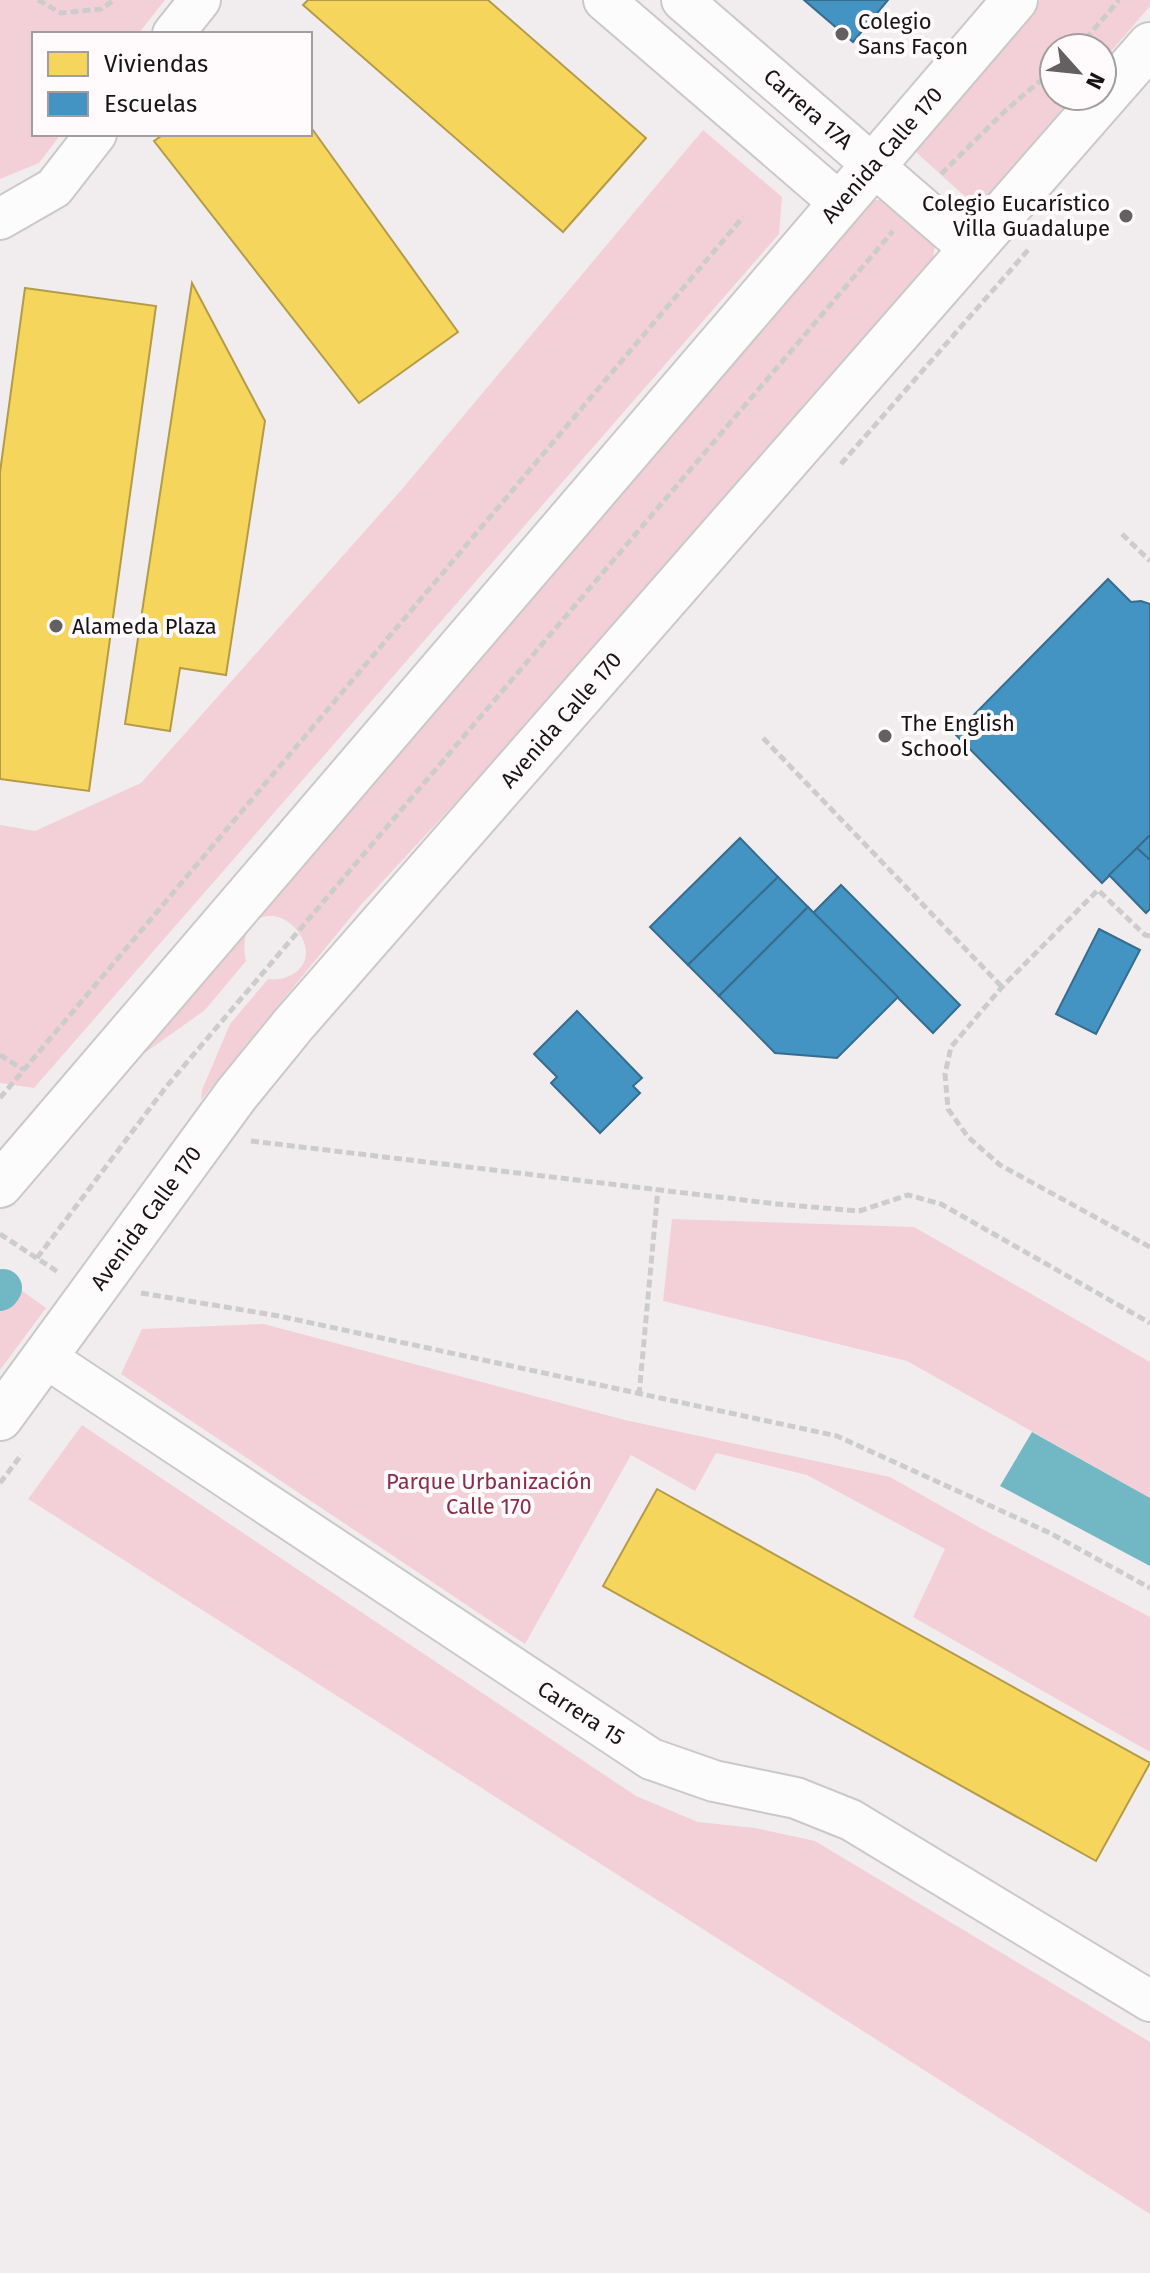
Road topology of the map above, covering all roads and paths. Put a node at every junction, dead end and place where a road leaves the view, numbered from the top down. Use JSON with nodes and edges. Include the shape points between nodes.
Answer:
{"nodes":[{"id":1,"x":38,"y":0,"type":"edge"},
{"id":2,"x":114,"y":0,"type":"edge"},
{"id":3,"x":200,"y":0,"type":"edge"},
{"id":4,"x":604,"y":0,"type":"edge"},
{"id":5,"x":682,"y":0,"type":"edge"},
{"id":6,"x":1015,"y":0,"type":"edge"},
{"id":7,"x":1119,"y":0,"type":"edge"},
{"id":8,"x":175,"y":32,"type":"edge"},
{"id":9,"x":1092,"y":32,"type":"edge"},
{"id":10,"x":1150,"y":45,"type":"edge"},
{"id":11,"x":1038,"y":83,"type":"edge"},
{"id":12,"x":94,"y":136,"type":"edge"},
{"id":13,"x":873,"y":166,"type":"junction"},
{"id":14,"x":916,"y":203,"type":"junction"},
{"id":15,"x":841,"y":204,"type":"junction"},
{"id":16,"x":743,"y":217,"type":"dead end"},
{"id":17,"x":0,"y":219,"type":"edge"},
{"id":18,"x":971,"y":250,"type":"junction"},
{"id":19,"x":1122,"y":534,"type":"dead end"},
{"id":20,"x":1150,"y":561,"type":"edge"},
{"id":21,"x":763,"y":738,"type":"dead end"},
{"id":22,"x":1150,"y":936,"type":"edge"},
{"id":23,"x":1002,"y":987,"type":"junction"},
{"id":24,"x":0,"y":1055,"type":"edge"},
{"id":25,"x":24,"y":1070,"type":"junction"},
{"id":26,"x":0,"y":1098,"type":"edge"},
{"id":27,"x":248,"y":1141,"type":"dead end"},
{"id":28,"x":0,"y":1185,"type":"edge"},
{"id":29,"x":658,"y":1189,"type":"junction"},
{"id":30,"x":0,"y":1234,"type":"edge"},
{"id":31,"x":1150,"y":1247,"type":"edge"},
{"id":32,"x":37,"y":1258,"type":"junction"},
{"id":33,"x":69,"y":1279,"type":"dead end"},
{"id":34,"x":139,"y":1292,"type":"dead end"},
{"id":35,"x":1150,"y":1323,"type":"edge"},
{"id":36,"x":45,"y":1357,"type":"junction"},
{"id":37,"x":639,"y":1395,"type":"junction"},
{"id":38,"x":0,"y":1418,"type":"edge"},
{"id":39,"x":1150,"y":1588,"type":"edge"},
{"id":40,"x":1150,"y":2001,"type":"edge"}],
"edges":[{"from":1,"to":2,"type":"path","via":[[61,13],[101,9]]},
{"from":3,"to":8,"type":"street"},
{"from":4,"to":15,"type":"street"},
{"from":5,"to":13,"type":"street","name":"Carrera 17A"},
{"from":6,"to":13,"type":"main road","name":"Avenida Calle 170"},
{"from":7,"to":9,"type":"path"},
{"from":10,"to":18,"type":"main road","name":"Avenida Calle 170"},
{"from":11,"to":14,"type":"path","via":[[965,148]]},
{"from":12,"to":17,"type":"street","via":[[54,188]]},
{"from":13,"to":14,"type":"street","name":"Carrera 17A"},
{"from":13,"to":15,"type":"main road","name":"Avenida Calle 170"},
{"from":14,"to":18,"type":"street","name":"Carrera 17A"},
{"from":14,"to":32,"type":"path","via":[[176,1075]]},
{"from":15,"to":28,"type":"main road","name":"Avenida Calle 170"},
{"from":16,"to":25,"type":"path"},
{"from":18,"to":36,"type":"main road","name":"Avenida Calle 170","via":[[293,1025]]},
{"from":19,"to":20,"type":"path"},
{"from":21,"to":23,"type":"path"},
{"from":22,"to":23,"type":"path","via":[[1098,890]]},
{"from":23,"to":31,"type":"path","via":[[951,1047],[945,1074],[948,1109],[968,1137],[1000,1165]]},
{"from":24,"to":25,"type":"path"},
{"from":25,"to":26,"type":"path"},
{"from":27,"to":29,"type":"path"},
{"from":29,"to":35,"type":"path","via":[[859,1211],[908,1195],[941,1204]]},
{"from":29,"to":37,"type":"path"},
{"from":30,"to":32,"type":"path"},
{"from":32,"to":33,"type":"path"},
{"from":34,"to":37,"type":"path","via":[[279,1316]]},
{"from":36,"to":38,"type":"main road","name":"Avenida Calle 170"},
{"from":36,"to":40,"type":"street","name":"Carrera 15","via":[[651,1759],[714,1781],[796,1798],[851,1820]]},
{"from":37,"to":39,"type":"path","via":[[837,1436],[1050,1533]]}]}
